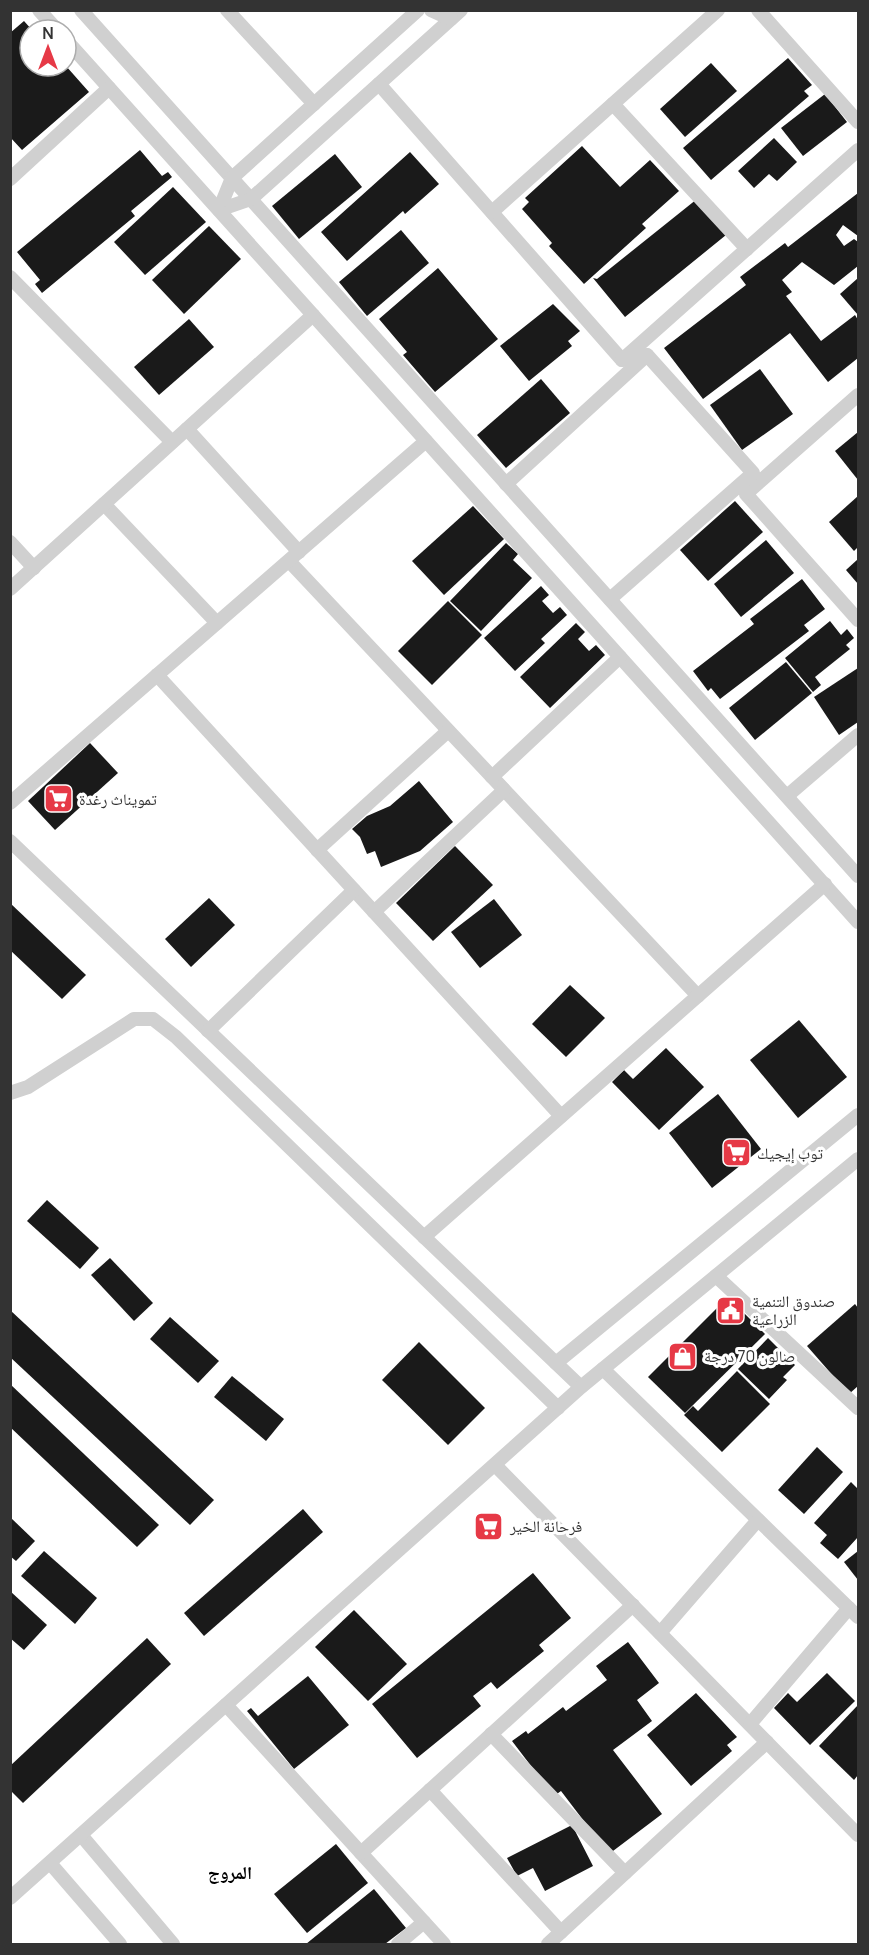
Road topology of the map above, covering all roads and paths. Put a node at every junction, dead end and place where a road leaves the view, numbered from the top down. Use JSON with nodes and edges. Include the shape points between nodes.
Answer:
{"nodes":[{"id":1,"x":81,"y":10,"type":"edge"},
{"id":2,"x":227,"y":10,"type":"edge"},
{"id":3,"x":418,"y":10,"type":"edge"},
{"id":4,"x":430,"y":10,"type":"edge"},
{"id":5,"x":718,"y":10,"type":"edge"},
{"id":6,"x":758,"y":10,"type":"edge"},
{"id":7,"x":454,"y":13,"type":"edge"},
{"id":8,"x":78,"y":53,"type":"edge"},
{"id":9,"x":379,"y":84,"type":"junction"},
{"id":10,"x":109,"y":88,"type":"junction"},
{"id":11,"x":314,"y":104,"type":"junction"},
{"id":12,"x":613,"y":104,"type":"junction"},
{"id":13,"x":858,"y":122,"type":"edge"},
{"id":14,"x":858,"y":150,"type":"edge"},
{"id":15,"x":10,"y":178,"type":"edge"},
{"id":16,"x":232,"y":178,"type":"junction"},
{"id":17,"x":251,"y":199,"type":"junction"},
{"id":18,"x":219,"y":210,"type":"junction"},
{"id":19,"x":492,"y":212,"type":"junction"},
{"id":20,"x":747,"y":249,"type":"junction"},
{"id":21,"x":10,"y":278,"type":"edge"},
{"id":22,"x":313,"y":315,"type":"junction"},
{"id":23,"x":647,"y":355,"type":"junction"},
{"id":24,"x":622,"y":360,"type":"junction"},
{"id":25,"x":858,"y":395,"type":"edge"},
{"id":26,"x":187,"y":429,"type":"junction"},
{"id":27,"x":426,"y":441,"type":"junction"},
{"id":28,"x":172,"y":442,"type":"junction"},
{"id":29,"x":753,"y":472,"type":"junction"},
{"id":30,"x":506,"y":484,"type":"junction"},
{"id":31,"x":746,"y":494,"type":"junction"},
{"id":32,"x":104,"y":504,"type":"junction"},
{"id":33,"x":10,"y":542,"type":"edge"},
{"id":34,"x":294,"y":556,"type":"junction"},
{"id":35,"x":34,"y":568,"type":"junction"},
{"id":36,"x":10,"y":589,"type":"edge"},
{"id":37,"x":610,"y":599,"type":"junction"},
{"id":38,"x":858,"y":620,"type":"edge"},
{"id":39,"x":217,"y":623,"type":"junction"},
{"id":40,"x":620,"y":657,"type":"junction"},
{"id":41,"x":157,"y":675,"type":"junction"},
{"id":42,"x":448,"y":730,"type":"junction"},
{"id":43,"x":858,"y":735,"type":"edge"},
{"id":44,"x":492,"y":777,"type":"junction"},
{"id":45,"x":504,"y":790,"type":"junction"},
{"id":46,"x":787,"y":796,"type":"junction"},
{"id":47,"x":10,"y":803,"type":"edge"},
{"id":48,"x":10,"y":842,"type":"edge"},
{"id":49,"x":317,"y":850,"type":"junction"},
{"id":50,"x":858,"y":876,"type":"edge"},
{"id":51,"x":825,"y":884,"type":"junction"},
{"id":52,"x":354,"y":891,"type":"junction"},
{"id":53,"x":374,"y":912,"type":"junction"},
{"id":54,"x":858,"y":922,"type":"edge"},
{"id":55,"x":698,"y":996,"type":"junction"},
{"id":56,"x":208,"y":1030,"type":"junction"},
{"id":57,"x":10,"y":1093,"type":"edge"},
{"id":58,"x":858,"y":1114,"type":"edge"},
{"id":59,"x":561,"y":1116,"type":"junction"},
{"id":60,"x":858,"y":1159,"type":"edge"},
{"id":61,"x":424,"y":1237,"type":"junction"},
{"id":62,"x":716,"y":1276,"type":"junction"},
{"id":63,"x":556,"y":1363,"type":"junction"},
{"id":64,"x":603,"y":1369,"type":"junction"},
{"id":65,"x":581,"y":1388,"type":"junction"},
{"id":66,"x":558,"y":1408,"type":"junction"},
{"id":67,"x":858,"y":1408,"type":"edge"},
{"id":68,"x":495,"y":1465,"type":"junction"},
{"id":69,"x":758,"y":1520,"type":"junction"},
{"id":70,"x":633,"y":1605,"type":"junction"},
{"id":71,"x":854,"y":1613,"type":"edge"},
{"id":72,"x":660,"y":1633,"type":"junction"},
{"id":73,"x":226,"y":1706,"type":"junction"},
{"id":74,"x":750,"y":1724,"type":"junction"},
{"id":75,"x":491,"y":1734,"type":"junction"},
{"id":76,"x":767,"y":1742,"type":"junction"},
{"id":77,"x":430,"y":1790,"type":"junction"},
{"id":78,"x":81,"y":1835,"type":"junction"},
{"id":79,"x":858,"y":1835,"type":"edge"},
{"id":80,"x":361,"y":1853,"type":"junction"},
{"id":81,"x":50,"y":1863,"type":"junction"},
{"id":82,"x":625,"y":1873,"type":"junction"},
{"id":83,"x":10,"y":1898,"type":"edge"},
{"id":84,"x":424,"y":1922,"type":"junction"},
{"id":85,"x":561,"y":1932,"type":"junction"},
{"id":86,"x":120,"y":1944,"type":"edge"},
{"id":87,"x":173,"y":1944,"type":"edge"},
{"id":88,"x":398,"y":1944,"type":"edge"},
{"id":89,"x":444,"y":1944,"type":"edge"},
{"id":90,"x":548,"y":1944,"type":"edge"}],
"edges":[{"from":1,"to":16,"type":"street"},
{"from":2,"to":11,"type":"street"},
{"from":3,"to":11,"type":"street"},
{"from":4,"to":7,"type":"street"},
{"from":5,"to":12,"type":"street"},
{"from":6,"to":13,"type":"street"},
{"from":7,"to":9,"type":"street"},
{"from":8,"to":10,"type":"street"},
{"from":9,"to":17,"type":"street"},
{"from":9,"to":19,"type":"street"},
{"from":10,"to":15,"type":"street"},
{"from":10,"to":18,"type":"street"},
{"from":11,"to":16,"type":"street"},
{"from":12,"to":19,"type":"street"},
{"from":12,"to":20,"type":"street"},
{"from":14,"to":20,"type":"street"},
{"from":16,"to":17,"type":"street"},
{"from":16,"to":18,"type":"street"},
{"from":17,"to":18,"type":"street"},
{"from":17,"to":30,"type":"street"},
{"from":18,"to":22,"type":"street"},
{"from":19,"to":24,"type":"street"},
{"from":20,"to":24,"type":"street"},
{"from":21,"to":28,"type":"street"},
{"from":22,"to":26,"type":"street"},
{"from":22,"to":27,"type":"street"},
{"from":23,"to":24,"type":"street"},
{"from":23,"to":29,"type":"street"},
{"from":23,"to":30,"type":"street"},
{"from":25,"to":31,"type":"street"},
{"from":26,"to":28,"type":"street"},
{"from":26,"to":34,"type":"street"},
{"from":27,"to":34,"type":"street"},
{"from":27,"to":40,"type":"street"},
{"from":28,"to":32,"type":"street"},
{"from":29,"to":31,"type":"street"},
{"from":29,"to":37,"type":"street"},
{"from":30,"to":37,"type":"street"},
{"from":31,"to":38,"type":"street"},
{"from":32,"to":35,"type":"street"},
{"from":32,"to":39,"type":"street"},
{"from":33,"to":35,"type":"street"},
{"from":34,"to":39,"type":"street"},
{"from":34,"to":42,"type":"street"},
{"from":35,"to":36,"type":"street"},
{"from":37,"to":46,"type":"street"},
{"from":39,"to":41,"type":"street"},
{"from":40,"to":44,"type":"street"},
{"from":40,"to":51,"type":"street"},
{"from":41,"to":47,"type":"street"},
{"from":41,"to":49,"type":"street"},
{"from":42,"to":44,"type":"street"},
{"from":42,"to":49,"type":"street"},
{"from":43,"to":46,"type":"street"},
{"from":44,"to":45,"type":"street"},
{"from":45,"to":53,"type":"street"},
{"from":45,"to":55,"type":"street"},
{"from":46,"to":50,"type":"street"},
{"from":48,"to":56,"type":"street"},
{"from":49,"to":52,"type":"street"},
{"from":51,"to":54,"type":"street"},
{"from":51,"to":55,"type":"street"},
{"from":52,"to":53,"type":"street"},
{"from":52,"to":56,"type":"street"},
{"from":53,"to":59,"type":"street"},
{"from":55,"to":59,"type":"street"},
{"from":56,"to":61,"type":"street"},
{"from":57,"to":66,"type":"street","via":[[28,1087],[134,1019],[153,1019],[362,1215]]},
{"from":58,"to":63,"type":"street"},
{"from":59,"to":61,"type":"street"},
{"from":60,"to":62,"type":"street"},
{"from":61,"to":63,"type":"street"},
{"from":62,"to":64,"type":"street"},
{"from":62,"to":67,"type":"street"},
{"from":63,"to":65,"type":"street"},
{"from":64,"to":65,"type":"street"},
{"from":64,"to":69,"type":"street"},
{"from":65,"to":66,"type":"street"},
{"from":66,"to":68,"type":"street"},
{"from":68,"to":70,"type":"street"},
{"from":68,"to":73,"type":"street"},
{"from":69,"to":71,"type":"street"},
{"from":69,"to":72,"type":"street"},
{"from":70,"to":72,"type":"street"},
{"from":70,"to":75,"type":"street"},
{"from":71,"to":74,"type":"street"},
{"from":72,"to":74,"type":"street"},
{"from":73,"to":78,"type":"street"},
{"from":73,"to":80,"type":"street"},
{"from":74,"to":76,"type":"street"},
{"from":75,"to":77,"type":"street"},
{"from":75,"to":82,"type":"street"},
{"from":76,"to":79,"type":"street"},
{"from":76,"to":82,"type":"street"},
{"from":77,"to":80,"type":"street"},
{"from":77,"to":85,"type":"street"},
{"from":78,"to":81,"type":"street"},
{"from":78,"to":87,"type":"street"},
{"from":80,"to":84,"type":"street"},
{"from":81,"to":83,"type":"street"},
{"from":81,"to":86,"type":"street"},
{"from":82,"to":85,"type":"street"},
{"from":84,"to":88,"type":"street"},
{"from":84,"to":89,"type":"street"},
{"from":85,"to":90,"type":"street"}]}
